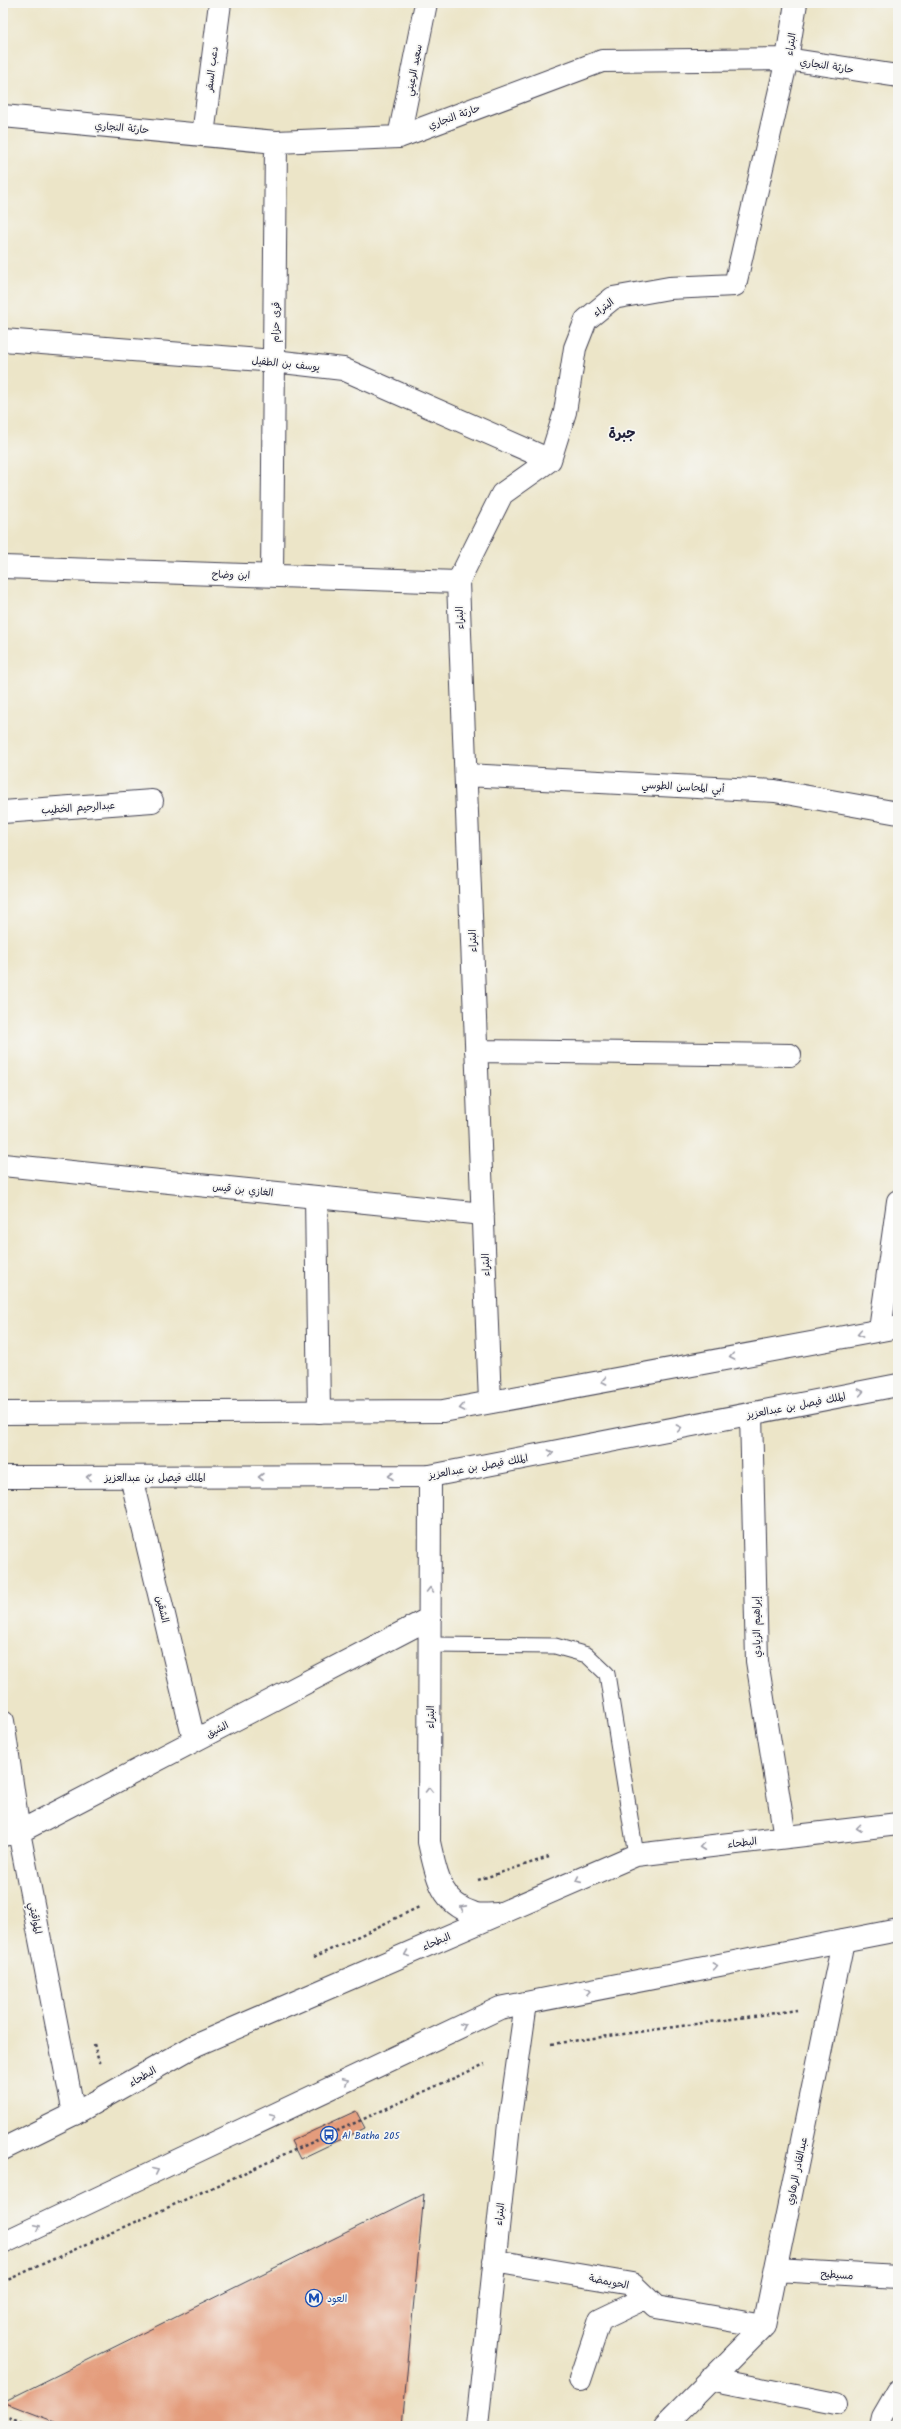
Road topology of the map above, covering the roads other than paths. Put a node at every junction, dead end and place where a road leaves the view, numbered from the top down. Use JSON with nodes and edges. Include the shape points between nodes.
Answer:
{"nodes":[{"id":1,"x":220,"y":3,"type":"edge"},
{"id":2,"x":426,"y":3,"type":"edge"},
{"id":3,"x":796,"y":3,"type":"edge"},
{"id":4,"x":787,"y":59,"type":"junction"},
{"id":5,"x":898,"y":76,"type":"edge"},
{"id":6,"x":3,"y":116,"type":"edge"},
{"id":7,"x":203,"y":134,"type":"junction"},
{"id":8,"x":399,"y":137,"type":"junction"},
{"id":9,"x":276,"y":142,"type":"junction"},
{"id":10,"x":3,"y":340,"type":"edge"},
{"id":11,"x":274,"y":361,"type":"junction"},
{"id":12,"x":550,"y":460,"type":"junction"},
{"id":13,"x":3,"y":567,"type":"edge"},
{"id":14,"x":272,"y":575,"type":"junction"},
{"id":15,"x":458,"y":582,"type":"junction"},
{"id":16,"x":466,"y":775,"type":"junction"},
{"id":17,"x":152,"y":801,"type":"dead end"},
{"id":18,"x":3,"y":812,"type":"edge"},
{"id":19,"x":898,"y":813,"type":"edge"},
{"id":20,"x":476,"y":1051,"type":"junction"},
{"id":21,"x":790,"y":1055,"type":"dead end"},
{"id":22,"x":3,"y":1165,"type":"edge"},
{"id":23,"x":316,"y":1197,"type":"junction"},
{"id":24,"x":898,"y":1201,"type":"edge"},
{"id":25,"x":483,"y":1214,"type":"junction"},
{"id":26,"x":889,"y":1328,"type":"edge"},
{"id":27,"x":898,"y":1385,"type":"edge"},
{"id":28,"x":490,"y":1402,"type":"junction"},
{"id":29,"x":319,"y":1412,"type":"junction"},
{"id":30,"x":3,"y":1413,"type":"edge"},
{"id":31,"x":751,"y":1414,"type":"junction"},
{"id":32,"x":430,"y":1476,"type":"junction"},
{"id":33,"x":3,"y":1477,"type":"edge"},
{"id":34,"x":131,"y":1477,"type":"junction"},
{"id":35,"x":430,"y":1618,"type":"junction"},
{"id":36,"x":430,"y":1645,"type":"junction"},
{"id":37,"x":3,"y":1721,"type":"edge"},
{"id":38,"x":194,"y":1740,"type":"junction"},
{"id":39,"x":898,"y":1824,"type":"edge"},
{"id":40,"x":11,"y":1833,"type":"edge"},
{"id":41,"x":785,"y":1837,"type":"junction"},
{"id":42,"x":636,"y":1855,"type":"junction"},
{"id":43,"x":500,"y":1914,"type":"junction"},
{"id":44,"x":898,"y":1930,"type":"edge"},
{"id":45,"x":843,"y":1941,"type":"junction"},
{"id":46,"x":526,"y":2003,"type":"junction"},
{"id":47,"x":74,"y":2114,"type":"junction"},
{"id":48,"x":3,"y":2149,"type":"edge"},
{"id":49,"x":3,"y":2243,"type":"edge"},
{"id":50,"x":494,"y":2261,"type":"junction"},
{"id":51,"x":776,"y":2270,"type":"junction"},
{"id":52,"x":898,"y":2277,"type":"edge"},
{"id":53,"x":646,"y":2298,"type":"junction"},
{"id":54,"x":764,"y":2326,"type":"junction"},
{"id":55,"x":710,"y":2379,"type":"junction"},
{"id":56,"x":580,"y":2380,"type":"dead end"},
{"id":57,"x":898,"y":2391,"type":"edge"},
{"id":58,"x":836,"y":2404,"type":"dead end"},
{"id":59,"x":477,"y":2426,"type":"edge"},
{"id":60,"x":666,"y":2426,"type":"edge"},
{"id":61,"x":881,"y":2426,"type":"edge"}],
"edges":[{"from":1,"to":7,"type":"street","name":"دعب السفر"},
{"from":2,"to":8,"type":"street","name":"سعيد الرعيني"},
{"from":3,"to":4,"type":"street","name":"البتراء"},
{"from":4,"to":5,"type":"street","name":"حارثة النجاري"},
{"from":4,"to":8,"type":"street","name":"حارثة النجاري","via":[[602,61]]},
{"from":4,"to":12,"type":"street","name":"البتراء","via":[[735,285],[669,288],[613,298],[586,320],[575,348],[565,412]]},
{"from":6,"to":7,"type":"street","name":"حارثة النجاري"},
{"from":7,"to":9,"type":"street","name":"حارثة النجاري"},
{"from":8,"to":9,"type":"street","name":"حارثة النجاري"},
{"from":9,"to":11,"type":"street","name":"قرى حزام"},
{"from":10,"to":11,"type":"street","name":"يوسف بن الطفيل"},
{"from":11,"to":12,"type":"street","name":"يوسف بن الطفيل","via":[[343,369]]},
{"from":11,"to":14,"type":"street","name":"قرى حزام"},
{"from":12,"to":15,"type":"street","name":"البتراء","via":[[502,494]]},
{"from":13,"to":14,"type":"street","name":"ابن وضاح"},
{"from":14,"to":15,"type":"street","name":"ابن وضاح"},
{"from":15,"to":16,"type":"street","name":"البتراء"},
{"from":16,"to":19,"type":"street","name":"أبي المحاسن الطوسي","via":[[775,791]]},
{"from":16,"to":20,"type":"street","name":"البتراء"},
{"from":17,"to":18,"type":"street","name":"عبدالرحيم الخطيب"},
{"from":20,"to":21,"type":"street"},
{"from":20,"to":25,"type":"street","name":"البتراء"},
{"from":22,"to":23,"type":"street","name":"الغازي بن قيس"},
{"from":23,"to":25,"type":"street","name":"الغازي بن قيس"},
{"from":23,"to":29,"type":"street"},
{"from":24,"to":26,"type":"street"},
{"from":25,"to":28,"type":"street","name":"البتراء"},
{"from":26,"to":28,"type":"street","one_way":true},
{"from":31,"to":27,"type":"street","name":"الملك فيصل بن عبدالعزيز","one_way":true},
{"from":28,"to":29,"type":"street","one_way":true,"via":[[443,1411]]},
{"from":29,"to":30,"type":"street"},
{"from":32,"to":31,"type":"street","name":"الملك فيصل بن عبدالعزيز","one_way":true},
{"from":31,"to":41,"type":"street","name":"إبراهيم الزيادي","via":[[757,1661]]},
{"from":32,"to":34,"type":"street","name":"الملك فيصل بن عبدالعزيز","one_way":true},
{"from":35,"to":32,"type":"street","name":"البتراء","one_way":true},
{"from":34,"to":33,"type":"street","name":"الملك فيصل بن عبدالعزيز","one_way":true},
{"from":34,"to":38,"type":"street","name":"الشقين"},
{"from":35,"to":36,"type":"street","name":"البتراء"},
{"from":35,"to":38,"type":"street","name":"الشيق"},
{"from":36,"to":42,"type":"lane","via":[[555,1646],[587,1655],[607,1674]]},
{"from":43,"to":36,"type":"street","name":"البتراء","one_way":true,"via":[[474,1914],[454,1904],[439,1884],[429,1842]]},
{"from":37,"to":40,"type":"street","name":"المواقيتي"},
{"from":38,"to":40,"type":"street","name":"الشيق"},
{"from":39,"to":41,"type":"street","name":"البطحاء","one_way":true},
{"from":40,"to":47,"type":"street","name":"المواقيتي"},
{"from":41,"to":42,"type":"street","name":"البطحاء","one_way":true},
{"from":42,"to":43,"type":"street","name":"البطحاء","one_way":true},
{"from":43,"to":47,"type":"street","name":"البطحاء","one_way":true,"via":[[196,2045]]},
{"from":44,"to":45,"type":"street"},
{"from":46,"to":45,"type":"street","one_way":true},
{"from":45,"to":51,"type":"street","name":"عبدالقادر الرهاوي"},
{"from":49,"to":46,"type":"street","one_way":true,"via":[[500,2008]]},
{"from":46,"to":50,"type":"street","name":"البتراء"},
{"from":47,"to":48,"type":"street","name":"البطحاء"},
{"from":50,"to":53,"type":"street","name":"الحويمضة","via":[[632,2284]]},
{"from":50,"to":59,"type":"street","name":"البتراء"},
{"from":51,"to":52,"type":"street","name":"مسيطيح"},
{"from":51,"to":54,"type":"street","name":"عبدالقادر الرهاوي"},
{"from":53,"to":54,"type":"street","name":"الحويمضة","via":[[656,2307]]},
{"from":53,"to":56,"type":"street","via":[[600,2320]]},
{"from":54,"to":55,"type":"street"},
{"from":55,"to":58,"type":"street"},
{"from":55,"to":60,"type":"street"},
{"from":57,"to":61,"type":"street","via":[[883,2417]]}]}
